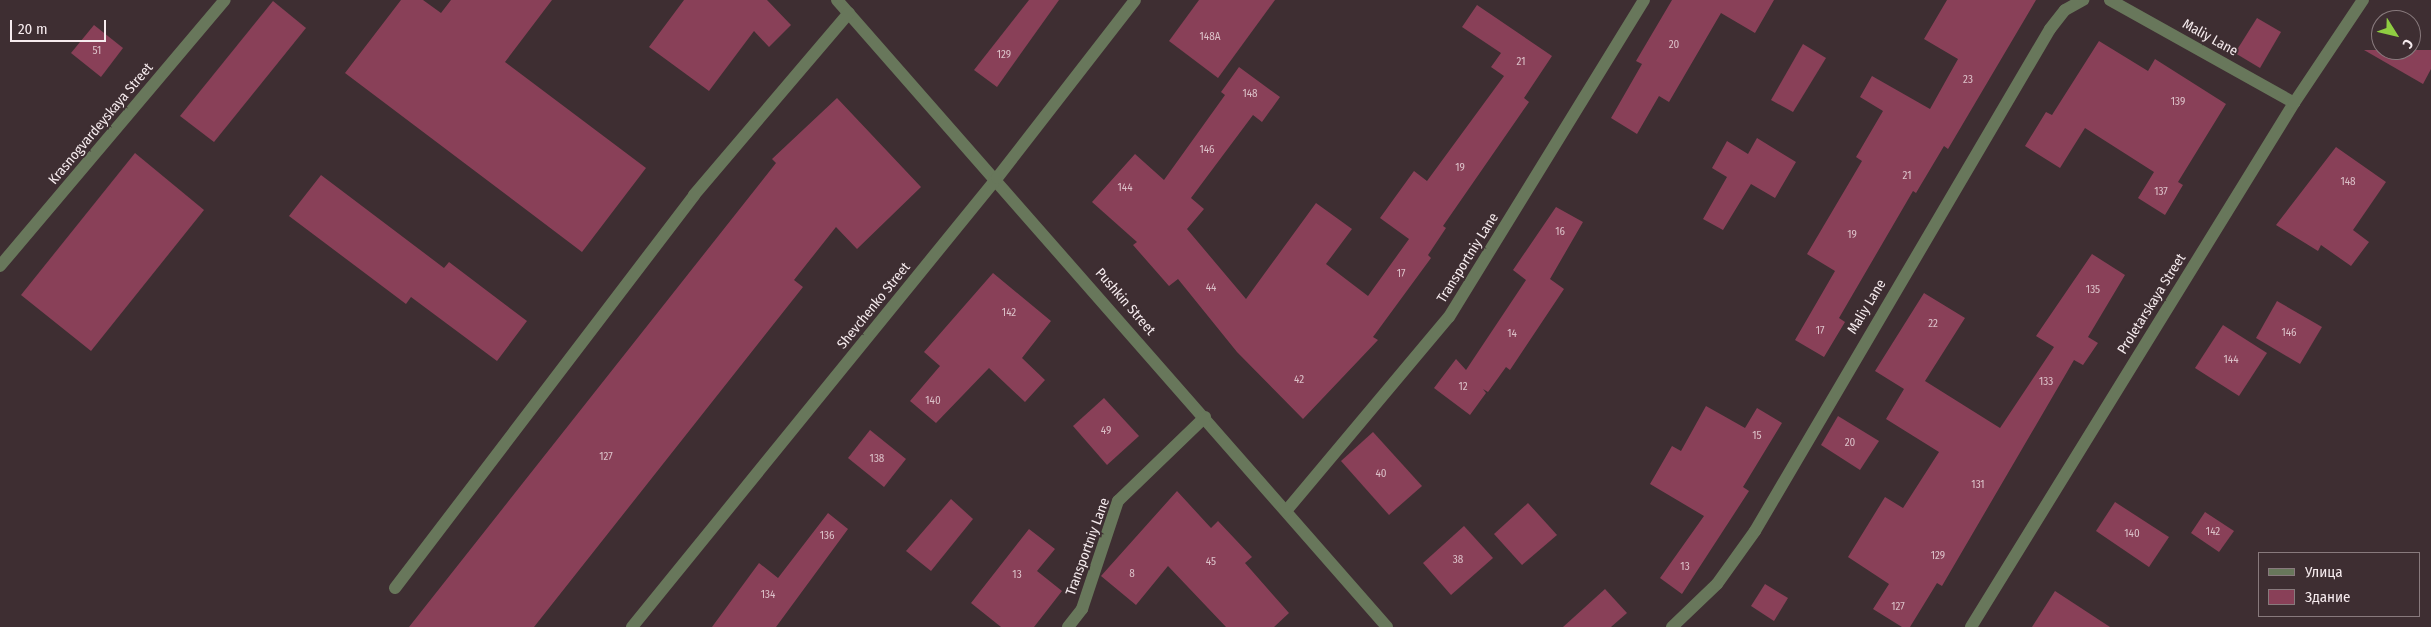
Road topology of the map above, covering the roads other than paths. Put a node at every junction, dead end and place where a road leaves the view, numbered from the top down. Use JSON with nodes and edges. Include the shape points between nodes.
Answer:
{"nodes":[{"id":1,"x":225,"y":0,"type":"edge"},
{"id":2,"x":837,"y":0,"type":"edge"},
{"id":3,"x":1134,"y":0,"type":"edge"},
{"id":4,"x":1644,"y":0,"type":"edge"},
{"id":5,"x":2083,"y":0,"type":"edge"},
{"id":6,"x":2110,"y":0,"type":"edge"},
{"id":7,"x":2363,"y":0,"type":"edge"},
{"id":8,"x":849,"y":13,"type":"junction"},
{"id":9,"x":2294,"y":103,"type":"junction"},
{"id":10,"x":997,"y":178,"type":"junction"},
{"id":11,"x":0,"y":266,"type":"edge"},
{"id":12,"x":1205,"y":417,"type":"junction"},
{"id":13,"x":1286,"y":511,"type":"junction"},
{"id":14,"x":395,"y":588,"type":"dead end"},
{"id":15,"x":632,"y":627,"type":"edge"},
{"id":16,"x":1068,"y":627,"type":"edge"},
{"id":17,"x":1387,"y":627,"type":"edge"},
{"id":18,"x":1672,"y":627,"type":"edge"},
{"id":19,"x":1971,"y":627,"type":"edge"}],
"edges":[{"from":1,"to":11,"type":"street","name":"Krasnogvardeyskaya Street"},
{"from":2,"to":8,"type":"street","name":"Pushkin Street"},
{"from":3,"to":10,"type":"street","name":"Shevchenko Street"},
{"from":4,"to":13,"type":"street","name":"Transportniy Lane","via":[[1449,317]]},
{"from":5,"to":18,"type":"street","name":"Maliy Lane","via":[[2065,10],[2050,29],[1755,531],[1717,584]]},
{"from":6,"to":9,"type":"street","name":"Maliy Lane"},
{"from":7,"to":9,"type":"street","name":"Proletarskaya Street"},
{"from":8,"to":10,"type":"street","name":"Pushkin Street"},
{"from":8,"to":14,"type":"street","via":[[694,195]]},
{"from":9,"to":19,"type":"street","name":"Proletarskaya Street"},
{"from":10,"to":12,"type":"street","name":"Pushkin Street"},
{"from":10,"to":15,"type":"street","name":"Shevchenko Street"},
{"from":12,"to":13,"type":"street","name":"Pushkin Street"},
{"from":12,"to":16,"type":"street","name":"Transportniy Lane","via":[[1118,501],[1082,609]]},
{"from":13,"to":17,"type":"street","name":"Pushkin Street"}]}
